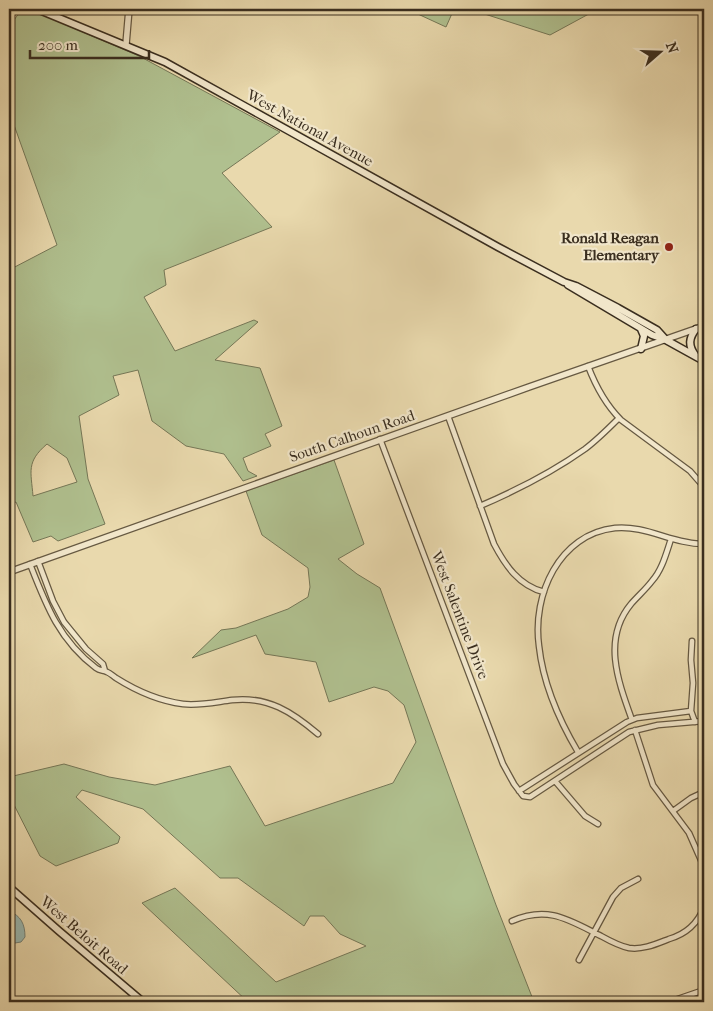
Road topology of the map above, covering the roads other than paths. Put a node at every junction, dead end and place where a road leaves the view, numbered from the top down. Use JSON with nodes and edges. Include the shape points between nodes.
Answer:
{"nodes":[{"id":1,"x":37,"y":9,"type":"edge"},
{"id":2,"x":129,"y":9,"type":"edge"},
{"id":3,"x":126,"y":44,"type":"junction"},
{"id":4,"x":564,"y":282,"type":"junction"},
{"id":5,"x":704,"y":326,"type":"edge"},
{"id":6,"x":638,"y":327,"type":"junction"},
{"id":7,"x":696,"y":329,"type":"junction"},
{"id":8,"x":666,"y":340,"type":"junction"},
{"id":9,"x":641,"y":349,"type":"junction"},
{"id":10,"x":696,"y":356,"type":"junction"},
{"id":11,"x":704,"y":361,"type":"edge"},
{"id":12,"x":588,"y":366,"type":"junction"},
{"id":13,"x":448,"y":416,"type":"junction"},
{"id":14,"x":619,"y":418,"type":"junction"},
{"id":15,"x":380,"y":439,"type":"junction"},
{"id":16,"x":704,"y":487,"type":"edge"},
{"id":17,"x":480,"y":506,"type":"junction"},
{"id":18,"x":670,"y":539,"type":"junction"},
{"id":19,"x":704,"y":544,"type":"edge"},
{"id":20,"x":38,"y":561,"type":"junction"},
{"id":21,"x":30,"y":564,"type":"junction"},
{"id":22,"x":9,"y":572,"type":"edge"},
{"id":23,"x":544,"y":592,"type":"junction"},
{"id":24,"x":62,"y":620,"type":"junction"},
{"id":25,"x":56,"y":624,"type":"junction"},
{"id":26,"x":692,"y":641,"type":"dead end"},
{"id":27,"x":83,"y":646,"type":"junction"},
{"id":28,"x":78,"y":651,"type":"junction"},
{"id":29,"x":105,"y":671,"type":"junction"},
{"id":30,"x":690,"y":710,"type":"junction"},
{"id":31,"x":632,"y":720,"type":"junction"},
{"id":32,"x":695,"y":722,"type":"junction"},
{"id":33,"x":704,"y":722,"type":"edge"},
{"id":34,"x":636,"y":730,"type":"junction"},
{"id":35,"x":318,"y":734,"type":"dead end"},
{"id":36,"x":578,"y":752,"type":"junction"},
{"id":37,"x":555,"y":781,"type":"junction"},
{"id":38,"x":704,"y":792,"type":"edge"},
{"id":39,"x":521,"y":793,"type":"junction"},
{"id":40,"x":672,"y":811,"type":"junction"},
{"id":41,"x":598,"y":824,"type":"dead end"},
{"id":42,"x":704,"y":865,"type":"edge"},
{"id":43,"x":638,"y":879,"type":"dead end"},
{"id":44,"x":9,"y":887,"type":"edge"},
{"id":45,"x":704,"y":907,"type":"edge"},
{"id":46,"x":702,"y":918,"type":"edge"},
{"id":47,"x":512,"y":921,"type":"dead end"},
{"id":48,"x":594,"y":933,"type":"junction"},
{"id":49,"x":579,"y":960,"type":"dead end"},
{"id":50,"x":704,"y":990,"type":"edge"},
{"id":51,"x":679,"y":1001,"type":"edge"},
{"id":52,"x":143,"y":1002,"type":"edge"},
{"id":53,"x":670,"y":1002,"type":"edge"}],
"edges":[{"from":1,"to":3,"type":"main road","name":"West National Avenue"},
{"from":2,"to":3,"type":"street"},
{"from":3,"to":4,"type":"main road","name":"West National Avenue","via":[[181,70]]},
{"from":4,"to":6,"type":"main road","name":"West National Avenue"},
{"from":4,"to":8,"type":"main road","name":"West National Avenue","via":[[657,330]]},
{"from":5,"to":7,"type":"street","name":"South Calhoun Road"},
{"from":6,"to":8,"type":"main road","name":"West National Avenue"},
{"from":6,"to":9,"type":"main road","via":[[644,336]]},
{"from":7,"to":8,"type":"street","name":"South Calhoun Road"},
{"from":7,"to":10,"type":"main road","via":[[690,342]]},
{"from":8,"to":9,"type":"street","name":"South Calhoun Road"},
{"from":8,"to":10,"type":"main road","name":"West National Avenue"},
{"from":9,"to":12,"type":"street","name":"South Calhoun Road"},
{"from":10,"to":11,"type":"main road","name":"West National Avenue"},
{"from":12,"to":13,"type":"street","name":"South Calhoun Road"},
{"from":12,"to":14,"type":"street","via":[[602,398]]},
{"from":13,"to":15,"type":"street","name":"South Calhoun Road"},
{"from":13,"to":17,"type":"street"},
{"from":14,"to":16,"type":"street","via":[[684,467]]},
{"from":14,"to":17,"type":"street","via":[[573,457]]},
{"from":15,"to":20,"type":"street","name":"South Calhoun Road"},
{"from":15,"to":39,"type":"street","name":"West Salentine Drive","via":[[503,764]]},
{"from":17,"to":23,"type":"street","via":[[494,544],[509,569],[522,581]]},
{"from":18,"to":19,"type":"street"},
{"from":18,"to":23,"type":"street","via":[[627,528],[614,528],[587,537],[577,542],[556,564]]},
{"from":18,"to":31,"type":"street","via":[[659,572],[623,616],[614,643],[619,681]]},
{"from":20,"to":21,"type":"street","name":"South Calhoun Road"},
{"from":20,"to":24,"type":"street"},
{"from":21,"to":22,"type":"street","name":"South Calhoun Road"},
{"from":21,"to":25,"type":"street"},
{"from":23,"to":36,"type":"street","via":[[538,625],[542,665],[557,711]]},
{"from":24,"to":25,"type":"street"},
{"from":24,"to":27,"type":"street"},
{"from":25,"to":28,"type":"street"},
{"from":26,"to":30,"type":"street"},
{"from":27,"to":28,"type":"street"},
{"from":27,"to":29,"type":"street","via":[[103,664]]},
{"from":28,"to":29,"type":"street","via":[[99,670]]},
{"from":29,"to":35,"type":"street","via":[[153,696],[182,704],[240,700],[279,706]]},
{"from":30,"to":31,"type":"street"},
{"from":30,"to":32,"type":"street"},
{"from":31,"to":36,"type":"street"},
{"from":32,"to":33,"type":"street"},
{"from":32,"to":34,"type":"street"},
{"from":34,"to":37,"type":"street"},
{"from":34,"to":40,"type":"street","via":[[653,785]]},
{"from":36,"to":39,"type":"street"},
{"from":37,"to":39,"type":"street","via":[[530,797]]},
{"from":37,"to":41,"type":"street","via":[[584,816]]},
{"from":38,"to":40,"type":"street"},
{"from":40,"to":42,"type":"street","via":[[690,833]]},
{"from":43,"to":48,"type":"street","via":[[616,893]]},
{"from":44,"to":52,"type":"main road","name":"West Beloit Road"},
{"from":45,"to":46,"type":"street"},
{"from":46,"to":48,"type":"street","via":[[678,936],[644,948],[624,947]]},
{"from":47,"to":48,"type":"street","via":[[534,914],[549,914]]},
{"from":48,"to":49,"type":"street"},
{"from":50,"to":51,"type":"street"},
{"from":51,"to":53,"type":"street"}]}
